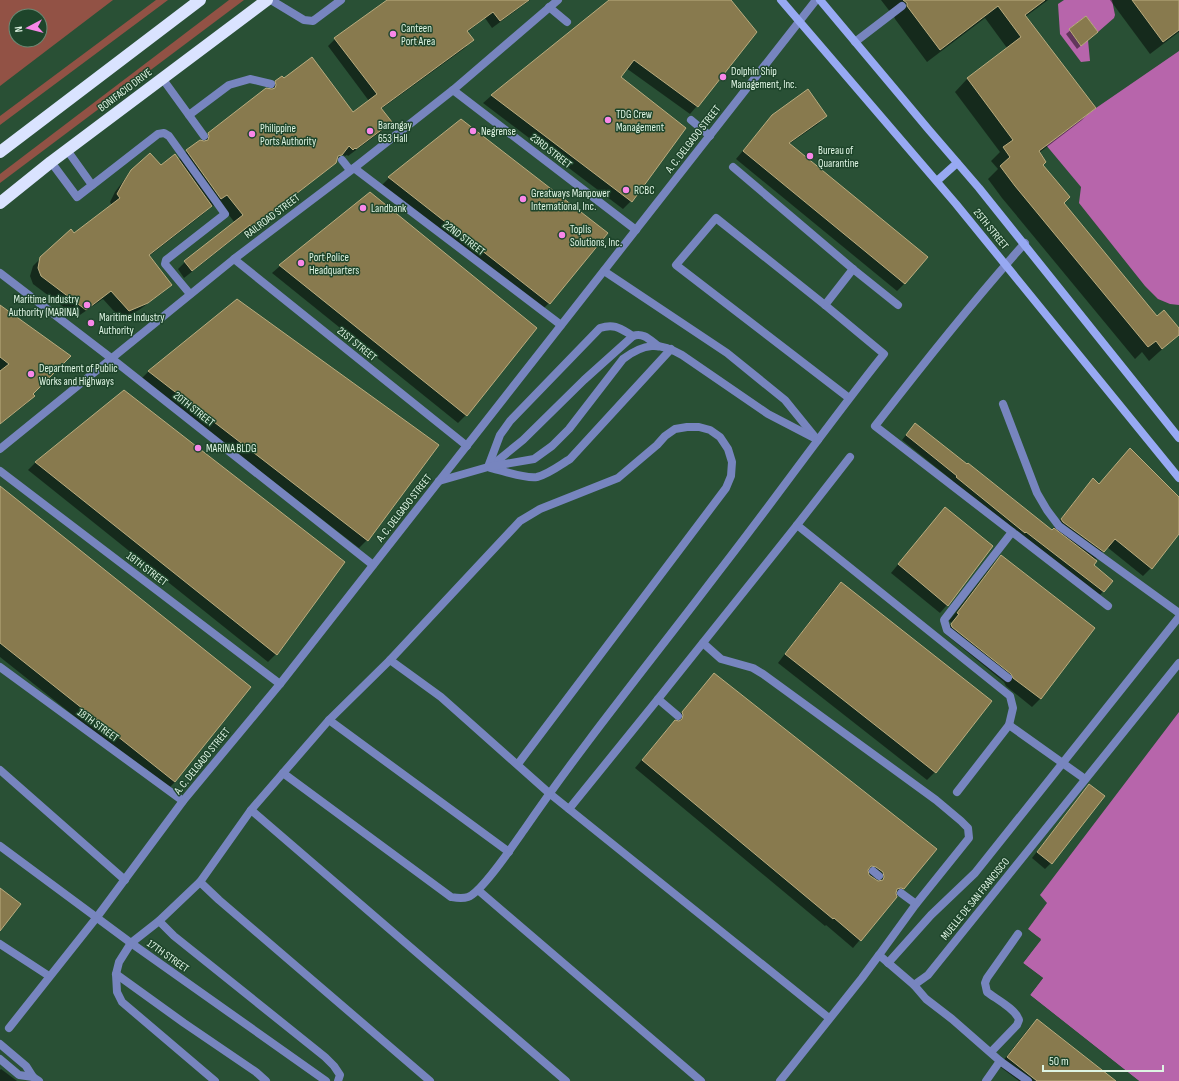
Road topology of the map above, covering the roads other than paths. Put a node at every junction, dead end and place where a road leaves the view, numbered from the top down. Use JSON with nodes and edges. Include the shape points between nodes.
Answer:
{"nodes":[{"id":1,"x":200,"y":0,"type":"edge"},
{"id":2,"x":267,"y":0,"type":"edge"},
{"id":3,"x":271,"y":0,"type":"edge"},
{"id":4,"x":341,"y":0,"type":"edge"},
{"id":5,"x":558,"y":0,"type":"edge"},
{"id":6,"x":781,"y":0,"type":"edge"},
{"id":7,"x":816,"y":0,"type":"edge"},
{"id":8,"x":820,"y":0,"type":"edge"},
{"id":9,"x":902,"y":6,"type":"dead end"},
{"id":10,"x":549,"y":7,"type":"junction"},
{"id":11,"x":567,"y":22,"type":"dead end"},
{"id":12,"x":799,"y":22,"type":"junction"},
{"id":13,"x":856,"y":42,"type":"junction"},
{"id":14,"x":162,"y":78,"type":"junction"},
{"id":15,"x":271,"y":84,"type":"dead end"},
{"id":16,"x":453,"y":90,"type":"junction"},
{"id":17,"x":189,"y":115,"type":"junction"},
{"id":18,"x":691,"y":120,"type":"dead end"},
{"id":19,"x":204,"y":136,"type":"dead end"},
{"id":20,"x":710,"y":136,"type":"junction"},
{"id":21,"x":67,"y":150,"type":"junction"},
{"id":22,"x":0,"y":152,"type":"edge"},
{"id":23,"x":342,"y":160,"type":"dead end"},
{"id":24,"x":51,"y":162,"type":"junction"},
{"id":25,"x":957,"y":163,"type":"junction"},
{"id":26,"x":733,"y":167,"type":"dead end"},
{"id":27,"x":352,"y":169,"type":"junction"},
{"id":28,"x":937,"y":181,"type":"junction"},
{"id":29,"x":92,"y":185,"type":"junction"},
{"id":30,"x":0,"y":203,"type":"edge"},
{"id":31,"x":636,"y":230,"type":"junction"},
{"id":32,"x":1025,"y":243,"type":"junction"},
{"id":33,"x":234,"y":259,"type":"junction"},
{"id":34,"x":1006,"y":264,"type":"junction"},
{"id":35,"x":853,"y":270,"type":"junction"},
{"id":36,"x":604,"y":271,"type":"junction"},
{"id":37,"x":0,"y":273,"type":"edge"},
{"id":38,"x":190,"y":294,"type":"junction"},
{"id":39,"x":825,"y":305,"type":"junction"},
{"id":40,"x":898,"y":305,"type":"dead end"},
{"id":41,"x":561,"y":325,"type":"junction"},
{"id":42,"x":633,"y":336,"type":"junction"},
{"id":43,"x":658,"y":346,"type":"junction"},
{"id":44,"x":671,"y":349,"type":"junction"},
{"id":45,"x":111,"y":358,"type":"junction"},
{"id":46,"x":849,"y":398,"type":"junction"},
{"id":47,"x":1003,"y":404,"type":"dead end"},
{"id":48,"x":1179,"y":438,"type":"edge"},
{"id":49,"x":818,"y":440,"type":"junction"},
{"id":50,"x":467,"y":446,"type":"junction"},
{"id":51,"x":0,"y":449,"type":"edge"},
{"id":52,"x":850,"y":457,"type":"dead end"},
{"id":53,"x":488,"y":467,"type":"junction"},
{"id":54,"x":0,"y":471,"type":"edge"},
{"id":55,"x":1179,"y":478,"type":"edge"},
{"id":56,"x":439,"y":481,"type":"junction"},
{"id":57,"x":797,"y":525,"type":"junction"},
{"id":58,"x":1012,"y":532,"type":"junction"},
{"id":59,"x":373,"y":565,"type":"junction"},
{"id":60,"x":1108,"y":606,"type":"dead end"},
{"id":61,"x":1179,"y":613,"type":"edge"},
{"id":62,"x":1179,"y":617,"type":"edge"},
{"id":63,"x":704,"y":643,"type":"junction"},
{"id":64,"x":390,"y":660,"type":"junction"},
{"id":65,"x":1179,"y":663,"type":"edge"},
{"id":66,"x":0,"y":666,"type":"edge"},
{"id":67,"x":1008,"y":678,"type":"dead end"},
{"id":68,"x":280,"y":684,"type":"junction"},
{"id":69,"x":658,"y":699,"type":"junction"},
{"id":70,"x":678,"y":716,"type":"dead end"},
{"id":71,"x":329,"y":720,"type":"junction"},
{"id":72,"x":1009,"y":725,"type":"junction"},
{"id":73,"x":1062,"y":763,"type":"junction"},
{"id":74,"x":518,"y":764,"type":"junction"},
{"id":75,"x":0,"y":770,"type":"edge"},
{"id":76,"x":283,"y":772,"type":"junction"},
{"id":77,"x":1085,"y":779,"type":"junction"},
{"id":78,"x":957,"y":792,"type":"dead end"},
{"id":79,"x":549,"y":793,"type":"junction"},
{"id":80,"x":183,"y":801,"type":"junction"},
{"id":81,"x":569,"y":809,"type":"junction"},
{"id":82,"x":252,"y":810,"type":"junction"},
{"id":83,"x":0,"y":846,"type":"edge"},
{"id":84,"x":509,"y":852,"type":"junction"},
{"id":85,"x":125,"y":880,"type":"junction"},
{"id":86,"x":200,"y":882,"type":"junction"},
{"id":87,"x":478,"y":890,"type":"junction"},
{"id":88,"x":901,"y":893,"type":"dead end"},
{"id":89,"x":916,"y":904,"type":"junction"},
{"id":90,"x":97,"y":917,"type":"junction"},
{"id":91,"x":159,"y":921,"type":"junction"},
{"id":92,"x":1018,"y":934,"type":"dead end"},
{"id":93,"x":131,"y":943,"type":"junction"},
{"id":94,"x":0,"y":944,"type":"edge"},
{"id":95,"x":879,"y":955,"type":"junction"},
{"id":96,"x":888,"y":963,"type":"junction"},
{"id":97,"x":116,"y":974,"type":"junction"},
{"id":98,"x":49,"y":976,"type":"junction"},
{"id":99,"x":914,"y":985,"type":"junction"},
{"id":100,"x":829,"y":1018,"type":"junction"},
{"id":101,"x":9,"y":1028,"type":"dead end"},
{"id":102,"x":0,"y":1044,"type":"edge"},
{"id":103,"x":991,"y":1052,"type":"junction"},
{"id":104,"x":0,"y":1059,"type":"edge"},
{"id":105,"x":1000,"y":1060,"type":"junction"},
{"id":106,"x":36,"y":1079,"type":"edge"},
{"id":107,"x":215,"y":1081,"type":"edge"},
{"id":108,"x":266,"y":1081,"type":"edge"},
{"id":109,"x":326,"y":1081,"type":"edge"},
{"id":110,"x":338,"y":1081,"type":"edge"},
{"id":111,"x":430,"y":1081,"type":"edge"},
{"id":112,"x":566,"y":1081,"type":"edge"},
{"id":113,"x":701,"y":1081,"type":"edge"},
{"id":114,"x":780,"y":1081,"type":"edge"},
{"id":115,"x":986,"y":1081,"type":"edge"},
{"id":116,"x":1028,"y":1081,"type":"edge"}],
"edges":[{"from":1,"to":22,"type":"highway"},
{"from":2,"to":14,"type":"highway","name":"BONIFACIO DRIVE"},
{"from":3,"to":4,"type":"street","via":[[309,21],[313,21]]},
{"from":5,"to":10,"type":"street","name":"RAILROAD STREET"},
{"from":6,"to":12,"type":"street","name":"25TH STREET"},
{"from":7,"to":12,"type":"street","name":"A. C. DELGADO STREET"},
{"from":8,"to":13,"type":"street","name":"25TH STREET"},
{"from":9,"to":13,"type":"street"},
{"from":10,"to":11,"type":"street"},
{"from":10,"to":16,"type":"street","name":"RAILROAD STREET"},
{"from":12,"to":20,"type":"street","name":"A. C. DELGADO STREET"},
{"from":12,"to":28,"type":"street","name":"25TH STREET"},
{"from":13,"to":25,"type":"street","name":"25TH STREET"},
{"from":14,"to":17,"type":"street"},
{"from":14,"to":21,"type":"highway","name":"BONIFACIO DRIVE"},
{"from":15,"to":17,"type":"street","via":[[250,79],[229,85]]},
{"from":16,"to":27,"type":"street","name":"RAILROAD STREET"},
{"from":16,"to":31,"type":"street","name":"23RD STREET"},
{"from":17,"to":19,"type":"street"},
{"from":18,"to":20,"type":"street"},
{"from":20,"to":31,"type":"street","name":"A. C. DELGADO STREET"},
{"from":21,"to":24,"type":"highway","name":"BONIFACIO DRIVE"},
{"from":21,"to":29,"type":"street"},
{"from":23,"to":27,"type":"street","name":"22ND STREET"},
{"from":24,"to":29,"type":"street","via":[[77,197]]},
{"from":24,"to":30,"type":"highway","name":"BONIFACIO DRIVE"},
{"from":25,"to":28,"type":"street"},
{"from":25,"to":32,"type":"street","name":"25TH STREET"},
{"from":26,"to":35,"type":"street"},
{"from":27,"to":33,"type":"street","name":"RAILROAD STREET"},
{"from":27,"to":41,"type":"street","name":"22ND STREET"},
{"from":28,"to":34,"type":"street","name":"25TH STREET"},
{"from":29,"to":38,"type":"street","via":[[158,134],[164,133],[169,136],[225,214],[166,260],[165,264]]},
{"from":31,"to":36,"type":"street","name":"A. C. DELGADO STREET"},
{"from":32,"to":34,"type":"street"},
{"from":32,"to":48,"type":"street","name":"25TH STREET"},
{"from":33,"to":38,"type":"street","name":"RAILROAD STREET"},
{"from":33,"to":50,"type":"street","name":"21ST STREET"},
{"from":34,"to":55,"type":"street","name":"25TH STREET"},
{"from":34,"to":58,"type":"street","via":[[875,426]]},
{"from":35,"to":39,"type":"street"},
{"from":35,"to":40,"type":"street"},
{"from":36,"to":41,"type":"street","name":"A. C. DELGADO STREET"},
{"from":36,"to":49,"type":"street","via":[[727,353],[785,400]]},
{"from":37,"to":45,"type":"street","name":"20TH STREET"},
{"from":38,"to":45,"type":"street","name":"RAILROAD STREET"},
{"from":39,"to":46,"type":"street","via":[[884,354]]},
{"from":39,"to":46,"type":"street","via":[[716,218],[676,265]]},
{"from":41,"to":50,"type":"street","name":"A. C. DELGADO STREET"},
{"from":42,"to":43,"type":"street","via":[[643,335]]},
{"from":42,"to":53,"type":"street","via":[[523,440]]},
{"from":42,"to":53,"type":"street","via":[[616,326],[600,328],[510,421],[500,435]]},
{"from":43,"to":44,"type":"street"},
{"from":43,"to":53,"type":"street","via":[[645,346],[633,351],[623,360],[569,429],[534,459]]},
{"from":44,"to":49,"type":"street","via":[[768,414]]},
{"from":44,"to":53,"type":"street","via":[[570,459],[538,477]]},
{"from":45,"to":51,"type":"street","name":"RAILROAD STREET"},
{"from":45,"to":59,"type":"street","name":"20TH STREET"},
{"from":46,"to":49,"type":"street"},
{"from":47,"to":61,"type":"street","via":[[1037,493],[1059,526]]},
{"from":49,"to":79,"type":"street"},
{"from":50,"to":56,"type":"street","name":"A. C. DELGADO STREET"},
{"from":52,"to":57,"type":"street"},
{"from":53,"to":56,"type":"street"},
{"from":54,"to":68,"type":"street","name":"19TH STREET"},
{"from":56,"to":59,"type":"street","name":"A. C. DELGADO STREET"},
{"from":57,"to":63,"type":"street"},
{"from":57,"to":72,"type":"street","via":[[1010,696],[1013,708]]},
{"from":58,"to":60,"type":"street"},
{"from":58,"to":67,"type":"street","via":[[944,620],[947,630]]},
{"from":59,"to":68,"type":"street","name":"A. C. DELGADO STREET"},
{"from":62,"to":73,"type":"street"},
{"from":63,"to":69,"type":"street"},
{"from":63,"to":89,"type":"street","via":[[721,659],[763,674],[936,800],[968,828],[969,838]]},
{"from":64,"to":71,"type":"street"},
{"from":64,"to":74,"type":"street","via":[[441,697]]},
{"from":64,"to":74,"type":"street","via":[[520,522],[540,509],[618,478],[675,430],[687,426],[698,427],[710,430],[720,437],[728,449],[732,462],[731,476],[726,488]]},
{"from":65,"to":77,"type":"street","name":"MUELLE DE SAN FRANCISCO"},
{"from":66,"to":80,"type":"street","name":"18TH STREET"},
{"from":68,"to":80,"type":"street","name":"A. C. DELGADO STREET"},
{"from":69,"to":70,"type":"street"},
{"from":69,"to":81,"type":"street"},
{"from":71,"to":76,"type":"street"},
{"from":71,"to":84,"type":"street"},
{"from":72,"to":73,"type":"street"},
{"from":72,"to":78,"type":"street"},
{"from":73,"to":77,"type":"street"},
{"from":73,"to":96,"type":"street","via":[[975,873],[931,915]]},
{"from":74,"to":79,"type":"street"},
{"from":75,"to":85,"type":"street"},
{"from":76,"to":82,"type":"street"},
{"from":76,"to":87,"type":"street","via":[[450,897],[462,899]]},
{"from":77,"to":99,"type":"street","name":"MUELLE DE SAN FRANCISCO","via":[[928,975]]},
{"from":79,"to":81,"type":"street"},
{"from":79,"to":84,"type":"street"},
{"from":80,"to":85,"type":"street","name":"A. C. DELGADO STREET"},
{"from":81,"to":100,"type":"street"},
{"from":82,"to":86,"type":"street"},
{"from":82,"to":112,"type":"street"},
{"from":83,"to":90,"type":"street","name":"17TH STREET"},
{"from":84,"to":87,"type":"street"},
{"from":85,"to":90,"type":"street","name":"A. C. DELGADO STREET"},
{"from":86,"to":91,"type":"street"},
{"from":86,"to":111,"type":"street"},
{"from":87,"to":113,"type":"street"},
{"from":88,"to":89,"type":"street"},
{"from":89,"to":95,"type":"street"},
{"from":90,"to":93,"type":"street","name":"17TH STREET"},
{"from":90,"to":98,"type":"street","name":"A. C. DELGADO STREET"},
{"from":91,"to":93,"type":"street"},
{"from":91,"to":110,"type":"street","via":[[180,941],[326,1058],[340,1075]]},
{"from":92,"to":103,"type":"street","via":[[985,983],[986,992],[1012,1010],[1019,1020]]},
{"from":93,"to":97,"type":"street","via":[[119,962]]},
{"from":93,"to":109,"type":"street","name":"17TH STREET"},
{"from":94,"to":98,"type":"street"},
{"from":95,"to":96,"type":"street"},
{"from":95,"to":100,"type":"street"},
{"from":96,"to":99,"type":"street"},
{"from":97,"to":107,"type":"street","via":[[116,992],[122,1002]]},
{"from":97,"to":108,"type":"street"},
{"from":98,"to":101,"type":"street","name":"A. C. DELGADO STREET"},
{"from":99,"to":103,"type":"street","via":[[926,999]]},
{"from":100,"to":114,"type":"street"},
{"from":102,"to":106,"type":"street","via":[[26,1066]]},
{"from":103,"to":105,"type":"street"},
{"from":104,"to":106,"type":"street","via":[[19,1075]]},
{"from":105,"to":115,"type":"street"},
{"from":105,"to":116,"type":"street"}]}
